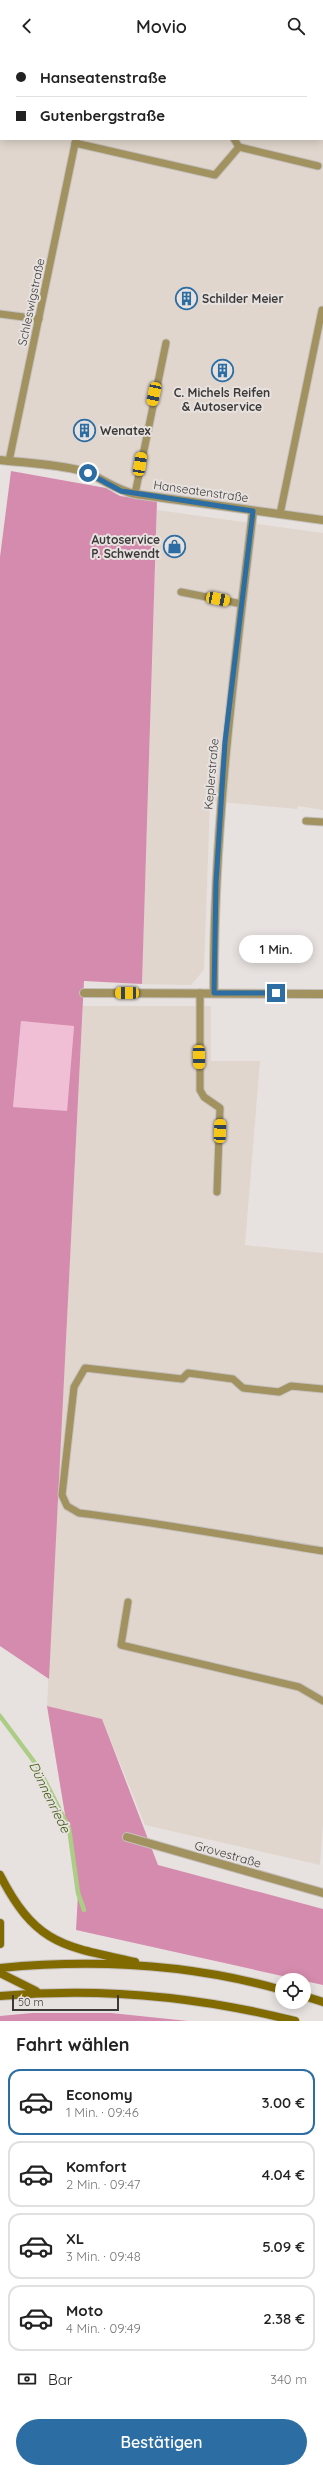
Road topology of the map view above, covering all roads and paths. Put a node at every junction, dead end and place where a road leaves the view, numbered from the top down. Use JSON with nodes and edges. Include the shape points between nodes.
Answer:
{"nodes":[{"id":1,"x":235,"y":140,"type":"edge"},
{"id":2,"x":76,"y":141,"type":"edge"},
{"id":3,"x":239,"y":147,"type":"junction"},
{"id":4,"x":318,"y":166,"type":"dead end"},
{"id":5,"x":322,"y":310,"type":"dead end"},
{"id":6,"x":0,"y":314,"type":"edge"},
{"id":7,"x":39,"y":320,"type":"junction"},
{"id":8,"x":166,"y":343,"type":"dead end"},
{"id":9,"x":0,"y":460,"type":"edge"},
{"id":10,"x":9,"y":461,"type":"junction"},
{"id":11,"x":135,"y":494,"type":"junction"},
{"id":12,"x":253,"y":511,"type":"junction"},
{"id":13,"x":280,"y":514,"type":"junction"},
{"id":14,"x":323,"y":520,"type":"edge"},
{"id":15,"x":181,"y":592,"type":"dead end"},
{"id":16,"x":242,"y":604,"type":"junction"},
{"id":17,"x":306,"y":821,"type":"dead end"},
{"id":18,"x":323,"y":822,"type":"edge"},
{"id":19,"x":84,"y":993,"type":"dead end"},
{"id":20,"x":200,"y":993,"type":"junction"},
{"id":21,"x":214,"y":993,"type":"junction"},
{"id":22,"x":323,"y":994,"type":"edge"},
{"id":23,"x":217,"y":1192,"type":"dead end"},
{"id":24,"x":323,"y":1389,"type":"edge"},
{"id":25,"x":323,"y":1551,"type":"edge"},
{"id":26,"x":128,"y":1602,"type":"dead end"},
{"id":27,"x":323,"y":1701,"type":"edge"},
{"id":28,"x":127,"y":1837,"type":"dead end"},
{"id":29,"x":0,"y":1875,"type":"edge"},
{"id":30,"x":323,"y":1892,"type":"edge"},
{"id":31,"x":0,"y":1922,"type":"edge"},
{"id":32,"x":0,"y":1944,"type":"edge"},
{"id":33,"x":155,"y":1967,"type":"junction"},
{"id":34,"x":0,"y":1968,"type":"edge"},
{"id":35,"x":0,"y":1973,"type":"edge"},
{"id":36,"x":275,"y":1988,"type":"edge"},
{"id":37,"x":39,"y":1992,"type":"junction"},
{"id":38,"x":0,"y":1996,"type":"edge"},
{"id":39,"x":311,"y":1998,"type":"edge"},
{"id":40,"x":323,"y":2002,"type":"edge"},
{"id":41,"x":294,"y":2021,"type":"edge"}],
"edges":[{"from":1,"to":3,"type":"lane"},
{"from":2,"to":3,"type":"lane","via":[[215,175]]},
{"from":2,"to":7,"type":"lane","name":"Schleswigstraße"},
{"from":3,"to":4,"type":"lane"},
{"from":5,"to":13,"type":"lane"},
{"from":6,"to":7,"type":"lane"},
{"from":7,"to":10,"type":"lane","name":"Schleswigstraße"},
{"from":8,"to":11,"type":"lane"},
{"from":9,"to":10,"type":"street"},
{"from":10,"to":11,"type":"street","name":"Hanseatenstraße","via":[[80,471],[96,476],[121,491]]},
{"from":11,"to":12,"type":"street","name":"Hanseatenstraße"},
{"from":12,"to":13,"type":"street","name":"Hanseatenstraße"},
{"from":12,"to":16,"type":"street","name":"Keplerstraße"},
{"from":13,"to":14,"type":"street","name":"Hanseatenstraße"},
{"from":15,"to":16,"type":"lane"},
{"from":16,"to":21,"type":"street","name":"Keplerstraße","via":[[220,803]]},
{"from":17,"to":18,"type":"lane"},
{"from":19,"to":20,"type":"street"},
{"from":20,"to":21,"type":"street"},
{"from":20,"to":23,"type":"lane","via":[[200,1090],[204,1097],[220,1108]]},
{"from":21,"to":22,"type":"street"},
{"from":24,"to":25,"type":"lane","via":[[291,1386],[279,1392],[243,1388],[233,1379],[188,1373],[182,1379],[85,1368],[74,1388],[62,1495],[67,1506],[79,1513],[165,1524],[189,1531]]},
{"from":26,"to":27,"type":"lane","via":[[121,1646],[299,1686]]},
{"from":28,"to":30,"type":"street","name":"Grovestraße"},
{"from":29,"to":33,"type":"main road","via":[[27,1919],[43,1933],[80,1950]]},
{"from":31,"to":32,"type":"main road"},
{"from":33,"to":34,"type":"main road","via":[[57,1964]]},
{"from":33,"to":36,"type":"main road","via":[[224,1976]]},
{"from":35,"to":37,"type":"main road","via":[[13,1982]]},
{"from":37,"to":38,"type":"main road"},
{"from":37,"to":41,"type":"main road","via":[[128,1993],[172,1997],[213,2003]]},
{"from":39,"to":40,"type":"main road"}]}
